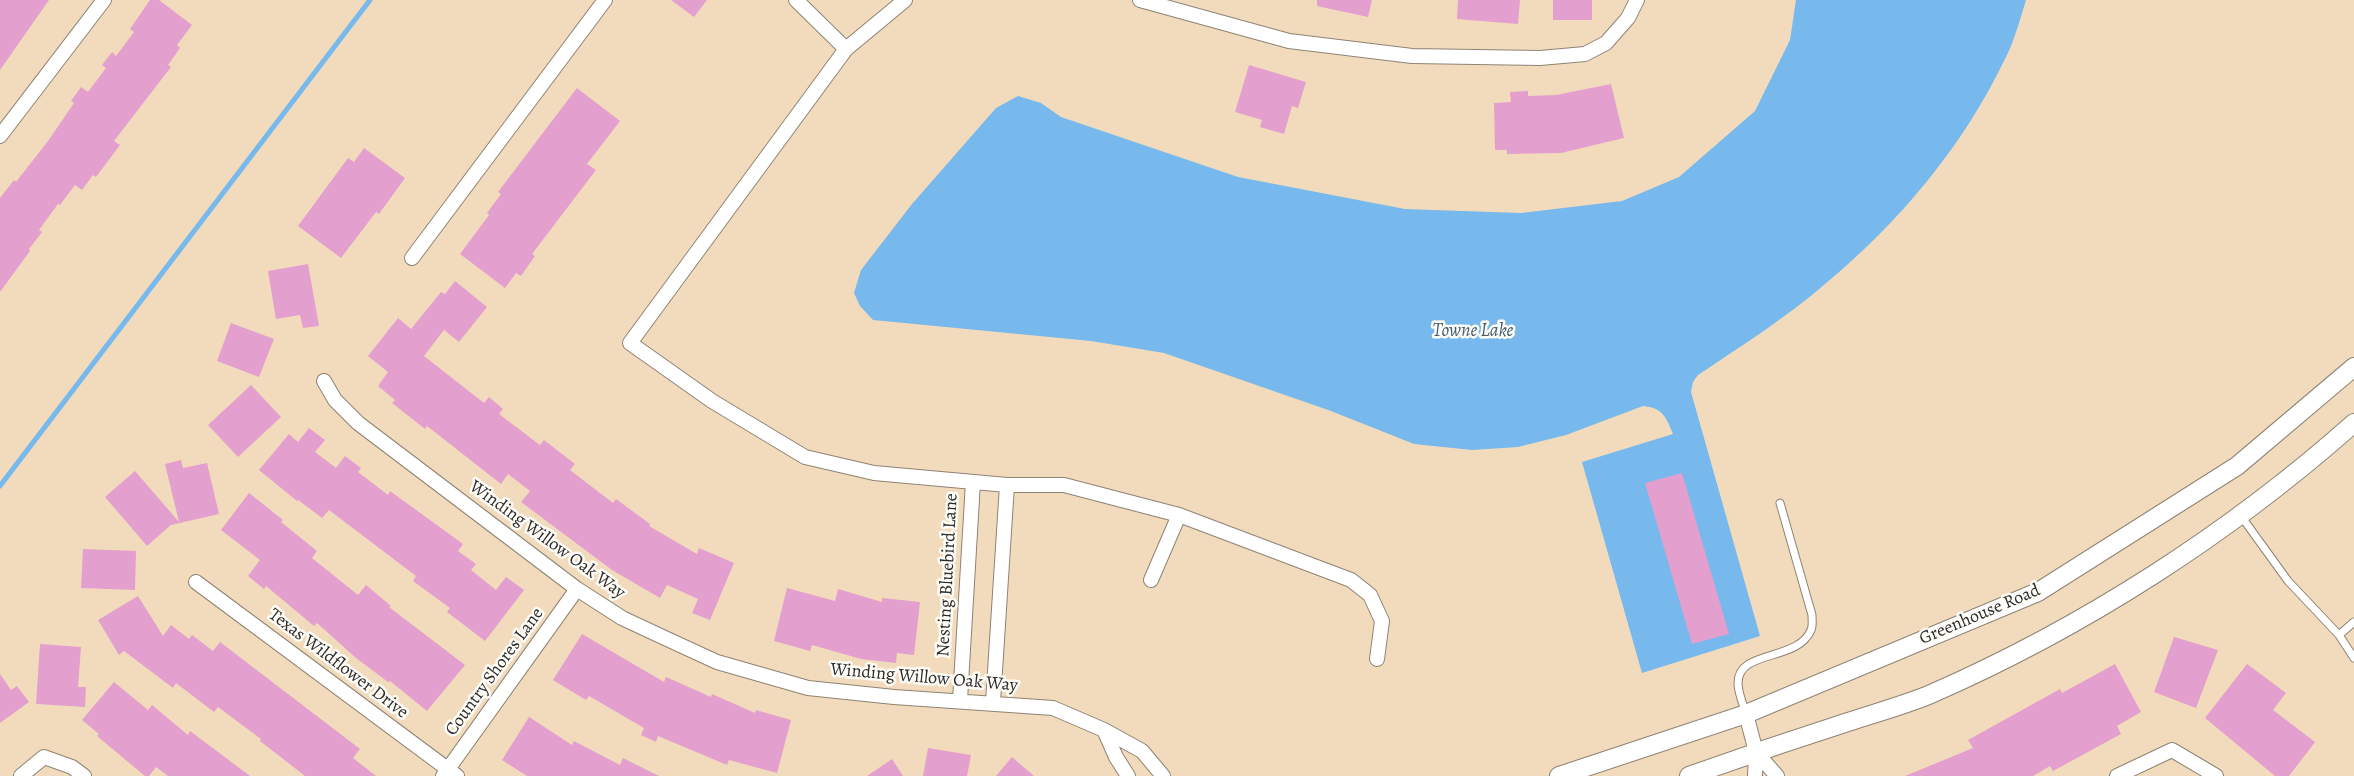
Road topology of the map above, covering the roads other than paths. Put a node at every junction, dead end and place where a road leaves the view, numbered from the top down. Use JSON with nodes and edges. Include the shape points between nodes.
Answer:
{"nodes":[{"id":1,"x":104,"y":0,"type":"edge"},
{"id":2,"x":605,"y":0,"type":"edge"},
{"id":3,"x":796,"y":0,"type":"edge"},
{"id":4,"x":905,"y":0,"type":"edge"},
{"id":5,"x":1140,"y":0,"type":"edge"},
{"id":6,"x":1636,"y":0,"type":"edge"},
{"id":7,"x":846,"y":49,"type":"junction"},
{"id":8,"x":0,"y":136,"type":"edge"},
{"id":9,"x":412,"y":258,"type":"dead end"},
{"id":10,"x":2354,"y":367,"type":"edge"},
{"id":11,"x":324,"y":381,"type":"dead end"},
{"id":12,"x":2354,"y":423,"type":"edge"},
{"id":13,"x":973,"y":482,"type":"junction"},
{"id":14,"x":1007,"y":485,"type":"junction"},
{"id":15,"x":1780,"y":503,"type":"dead end"},
{"id":16,"x":1178,"y":515,"type":"junction"},
{"id":17,"x":2240,"y":516,"type":"junction"},
{"id":18,"x":1151,"y":580,"type":"dead end"},
{"id":19,"x":196,"y":582,"type":"dead end"},
{"id":20,"x":577,"y":589,"type":"junction"},
{"id":21,"x":2354,"y":622,"type":"edge"},
{"id":22,"x":2339,"y":635,"type":"junction"},
{"id":23,"x":2354,"y":658,"type":"edge"},
{"id":24,"x":1377,"y":659,"type":"dead end"},
{"id":25,"x":960,"y":700,"type":"junction"},
{"id":26,"x":992,"y":702,"type":"junction"},
{"id":27,"x":1746,"y":714,"type":"junction"},
{"id":28,"x":1104,"y":730,"type":"junction"},
{"id":29,"x":1756,"y":752,"type":"junction"},
{"id":30,"x":449,"y":774,"type":"edge"},
{"id":31,"x":21,"y":776,"type":"edge"},
{"id":32,"x":84,"y":776,"type":"edge"},
{"id":33,"x":1128,"y":776,"type":"edge"},
{"id":34,"x":1163,"y":776,"type":"edge"},
{"id":35,"x":1559,"y":776,"type":"edge"},
{"id":36,"x":1689,"y":776,"type":"edge"},
{"id":37,"x":1755,"y":776,"type":"edge"},
{"id":38,"x":1777,"y":776,"type":"edge"},
{"id":39,"x":2117,"y":776,"type":"edge"},
{"id":40,"x":2216,"y":776,"type":"edge"}],
"edges":[{"from":1,"to":8,"type":"street"},
{"from":2,"to":9,"type":"street"},
{"from":3,"to":7,"type":"street"},
{"from":4,"to":7,"type":"street"},
{"from":5,"to":6,"type":"street","via":[[1289,41],[1412,56],[1540,58],[1585,54],[1606,43],[1628,18]]},
{"from":7,"to":13,"type":"street","via":[[630,342],[712,401],[805,457],[874,473]]},
{"from":10,"to":27,"type":"street","name":"Greenhouse Road","via":[[2237,466],[2038,592]]},
{"from":11,"to":20,"type":"street","name":"Winding Willow Oak Way","via":[[335,400],[358,423]]},
{"from":12,"to":17,"type":"street","via":[[2309,463]]},
{"from":13,"to":14,"type":"street"},
{"from":13,"to":25,"type":"street","name":"Nesting Bluebird Lane"},
{"from":14,"to":16,"type":"street","via":[[1064,485]]},
{"from":14,"to":26,"type":"street"},
{"from":15,"to":27,"type":"lane","via":[[1812,615],[1811,630],[1793,649],[1748,663],[1741,670],[1738,683]]},
{"from":16,"to":18,"type":"street"},
{"from":16,"to":24,"type":"street","via":[[1351,580],[1370,595],[1382,621]]},
{"from":17,"to":22,"type":"lane","via":[[2288,581]]},
{"from":17,"to":29,"type":"street","via":[[2149,577],[2006,659],[1929,695]]},
{"from":19,"to":30,"type":"street","name":"Texas Wildflower Drive"},
{"from":20,"to":25,"type":"street","name":"Winding Willow Oak Way","via":[[622,618],[718,662],[808,688]]},
{"from":20,"to":30,"type":"street","name":"Country Shores Lane"},
{"from":21,"to":22,"type":"lane"},
{"from":22,"to":23,"type":"lane"},
{"from":25,"to":26,"type":"street","name":"Winding Willow Oak Way"},
{"from":26,"to":28,"type":"street","name":"Winding Willow Oak Way","via":[[1053,708]]},
{"from":27,"to":29,"type":"street"},
{"from":27,"to":35,"type":"street","name":"Greenhouse Road"},
{"from":28,"to":33,"type":"street"},
{"from":28,"to":34,"type":"street","name":"Winding Willow Oak Way","via":[[1142,751]]},
{"from":29,"to":36,"type":"street"},
{"from":29,"to":37,"type":"street"},
{"from":29,"to":38,"type":"street"},
{"from":31,"to":32,"type":"street","via":[[44,757],[72,767]]},
{"from":39,"to":40,"type":"street","via":[[2172,750]]}]}
